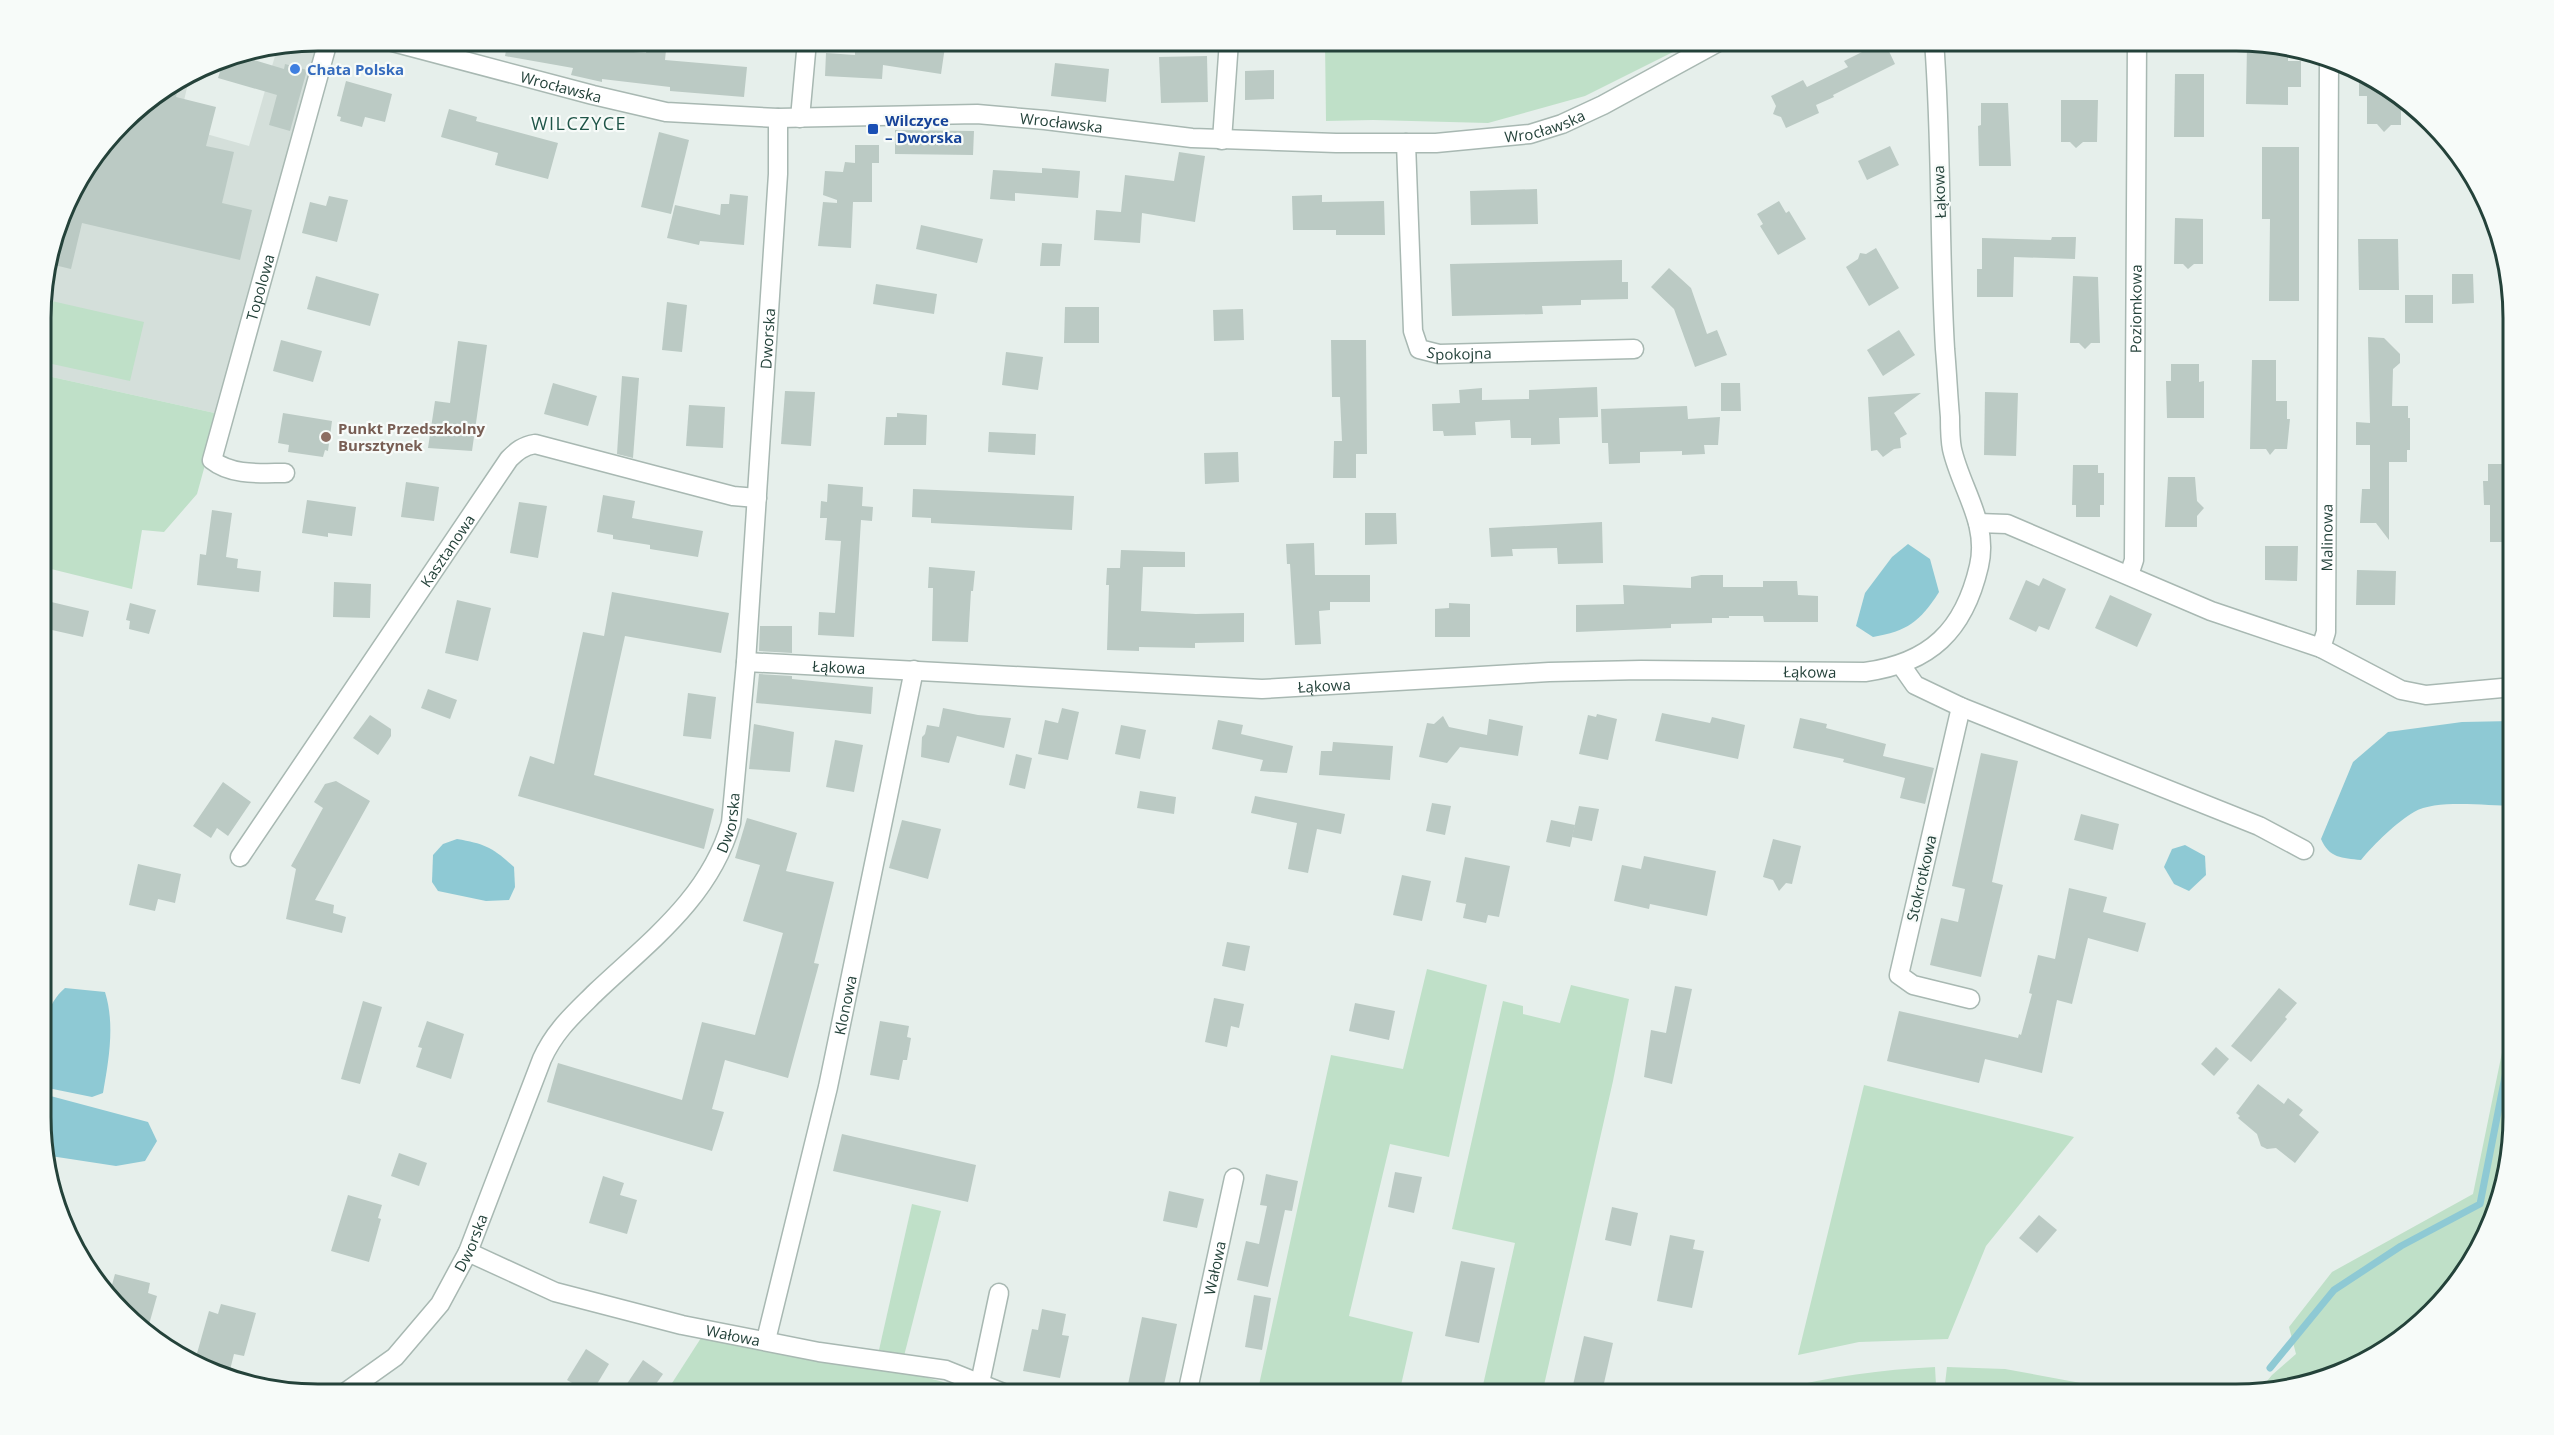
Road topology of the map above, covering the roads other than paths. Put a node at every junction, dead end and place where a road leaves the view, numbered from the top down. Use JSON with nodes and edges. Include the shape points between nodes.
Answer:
{"nodes":[{"id":1,"x":325,"y":51,"type":"edge"},
{"id":2,"x":430,"y":51,"type":"edge"},
{"id":3,"x":806,"y":51,"type":"edge"},
{"id":4,"x":1228,"y":51,"type":"edge"},
{"id":5,"x":1700,"y":51,"type":"edge"},
{"id":6,"x":1934,"y":51,"type":"edge"},
{"id":7,"x":2137,"y":51,"type":"edge"},
{"id":8,"x":2330,"y":68,"type":"edge"},
{"id":9,"x":778,"y":118,"type":"junction"},
{"id":10,"x":800,"y":118,"type":"junction"},
{"id":11,"x":1222,"y":140,"type":"junction"},
{"id":12,"x":1406,"y":143,"type":"junction"},
{"id":13,"x":1634,"y":349,"type":"dead end"},
{"id":14,"x":285,"y":473,"type":"dead end"},
{"id":15,"x":756,"y":498,"type":"junction"},
{"id":16,"x":1978,"y":523,"type":"junction"},
{"id":17,"x":2129,"y":575,"type":"junction"},
{"id":18,"x":2320,"y":648,"type":"junction"},
{"id":19,"x":746,"y":662,"type":"junction"},
{"id":20,"x":1901,"y":665,"type":"junction"},
{"id":21,"x":914,"y":670,"type":"junction"},
{"id":22,"x":2503,"y":688,"type":"edge"},
{"id":23,"x":1961,"y":707,"type":"junction"},
{"id":24,"x":2304,"y":850,"type":"dead end"},
{"id":25,"x":240,"y":857,"type":"dead end"},
{"id":26,"x":1970,"y":999,"type":"dead end"},
{"id":27,"x":1234,"y":1178,"type":"dead end"},
{"id":28,"x":468,"y":1252,"type":"junction"},
{"id":29,"x":999,"y":1293,"type":"dead end"},
{"id":30,"x":766,"y":1340,"type":"junction"},
{"id":31,"x":980,"y":1383,"type":"joint"},
{"id":32,"x":358,"y":1384,"type":"edge"},
{"id":33,"x":1188,"y":1384,"type":"edge"}],
"edges":[{"from":1,"to":14,"type":"street","name":"Topolowa","via":[[212,460],[221,467],[250,473]]},
{"from":2,"to":9,"type":"street","name":"Wrocławska","via":[[666,112]]},
{"from":3,"to":10,"type":"street"},
{"from":4,"to":11,"type":"street"},
{"from":5,"to":12,"type":"street","name":"Wrocławska","via":[[1562,124],[1498,138]]},
{"from":6,"to":16,"type":"street","name":"Łąkowa","via":[[1942,299],[1952,447]]},
{"from":7,"to":17,"type":"street","name":"Poziomkowa","via":[[2134,560]]},
{"from":8,"to":18,"type":"street","name":"Malinowa","via":[[2326,632]]},
{"from":9,"to":10,"type":"street","name":"Wrocławska"},
{"from":9,"to":15,"type":"street","name":"Dworska","via":[[778,174]]},
{"from":10,"to":11,"type":"street","name":"Wrocławska","via":[[977,114]]},
{"from":11,"to":12,"type":"street","name":"Wrocławska"},
{"from":12,"to":13,"type":"street","name":"Spokojna","via":[[1413,331],[1419,349],[1439,354]]},
{"from":15,"to":19,"type":"street","name":"Dworska"},
{"from":15,"to":25,"type":"street","name":"Kasztanowa","via":[[733,496],[535,444],[525,445],[502,469]]},
{"from":16,"to":17,"type":"street","via":[[2007,524]]},
{"from":16,"to":20,"type":"street","name":"Łąkowa","via":[[1982,538],[1979,566],[1957,621],[1937,645]]},
{"from":17,"to":18,"type":"street","via":[[2211,611]]},
{"from":18,"to":22,"type":"street","via":[[2414,694]]},
{"from":19,"to":21,"type":"street","name":"Łąkowa"},
{"from":19,"to":28,"type":"street","name":"Dworska","via":[[731,823],[718,860],[695,896],[550,1041]]},
{"from":20,"to":21,"type":"street","name":"Łąkowa","via":[[1865,672],[1549,672],[1262,689]]},
{"from":20,"to":23,"type":"street","via":[[1915,685]]},
{"from":21,"to":30,"type":"street","name":"Klonowa","via":[[828,1087]]},
{"from":23,"to":24,"type":"street","via":[[2281,836]]},
{"from":23,"to":26,"type":"street","name":"Stokrotkowa","via":[[1899,975],[1913,985]]},
{"from":27,"to":33,"type":"street","name":"Wałowa"},
{"from":28,"to":30,"type":"street","name":"Wałowa","via":[[555,1292],[682,1325]]},
{"from":28,"to":32,"type":"street","name":"Dworska","via":[[426,1324],[395,1357]]},
{"from":29,"to":31,"type":"street"},
{"from":30,"to":31,"type":"street","name":"Wałowa","via":[[819,1352],[946,1370]]}]}
